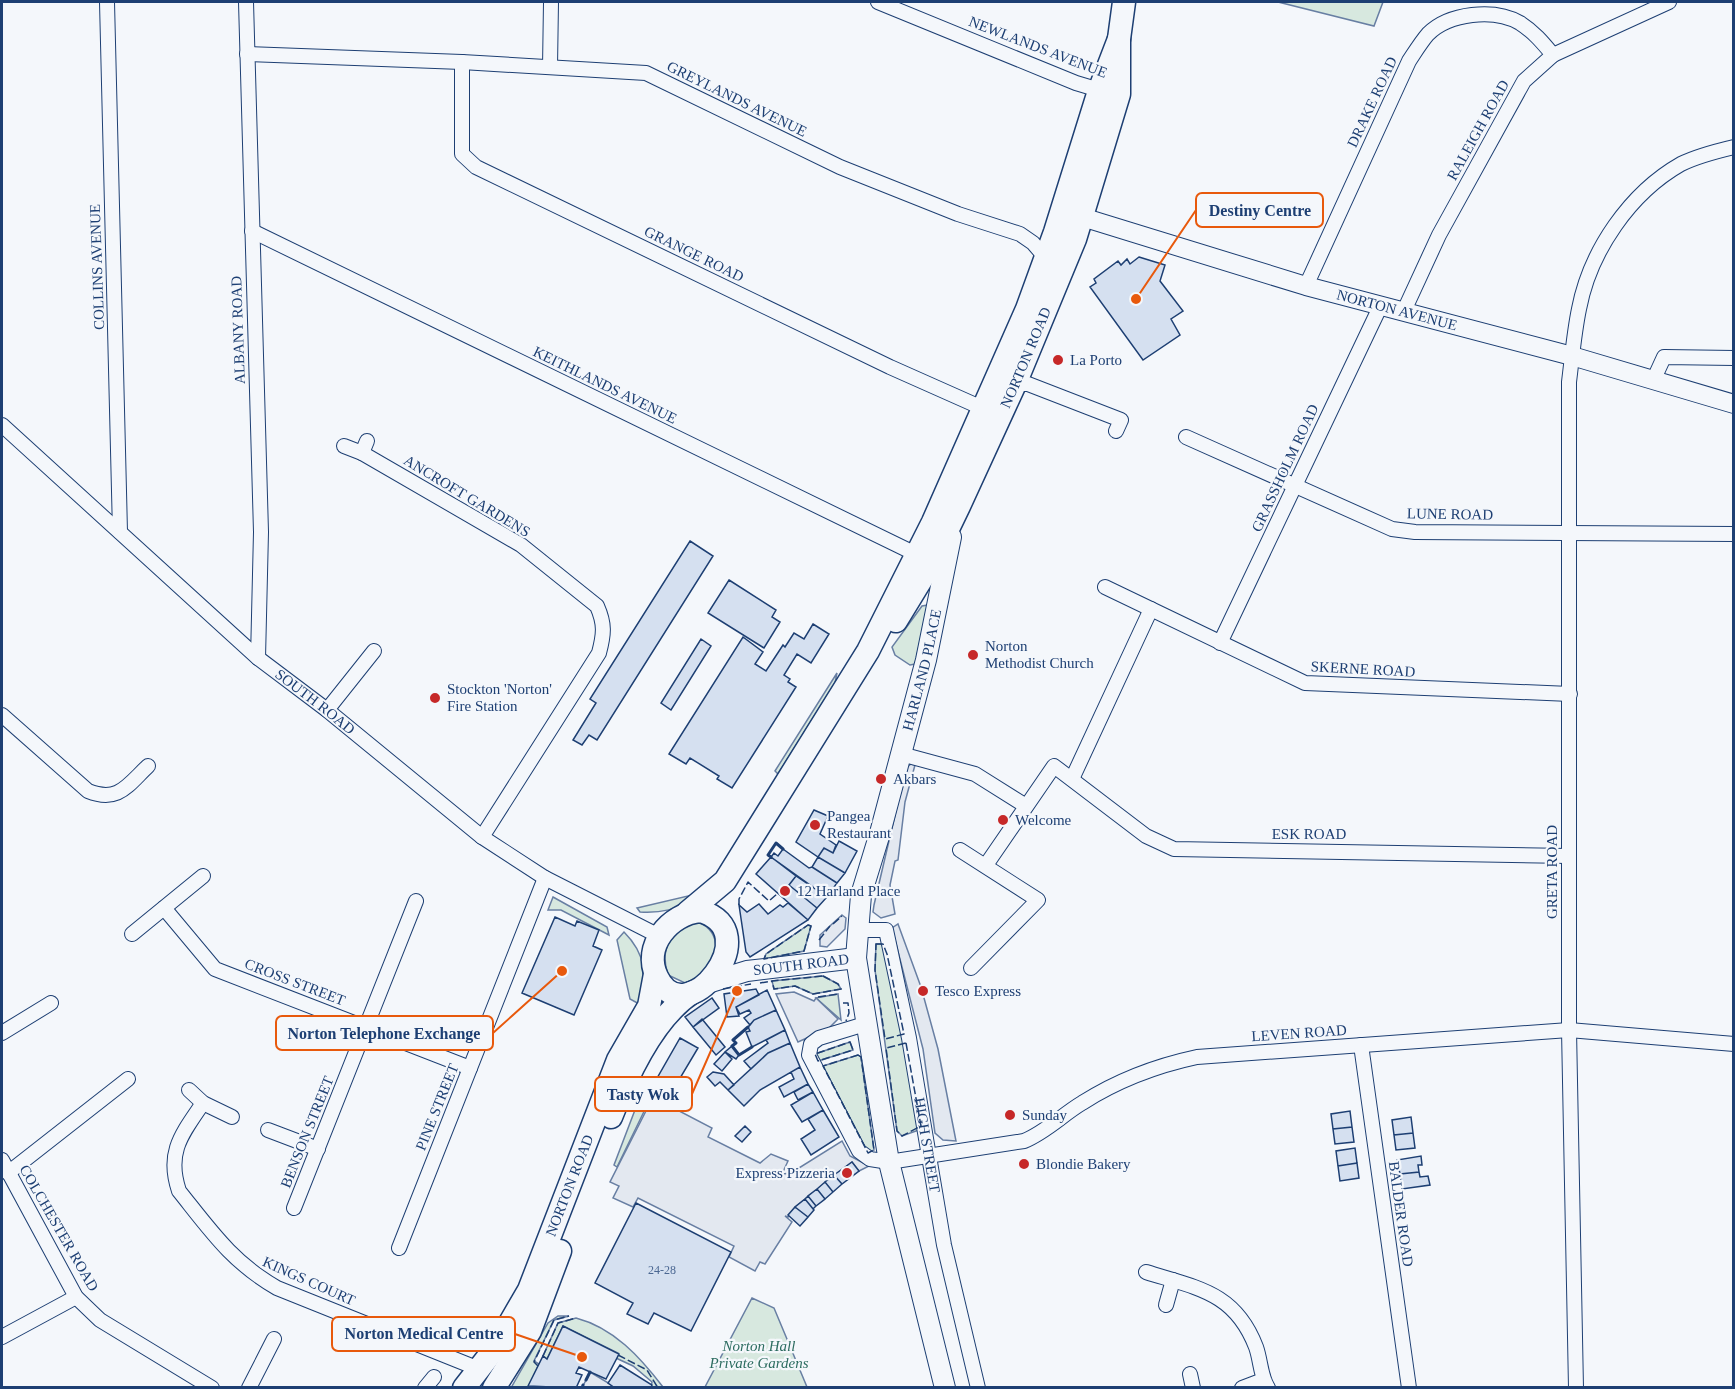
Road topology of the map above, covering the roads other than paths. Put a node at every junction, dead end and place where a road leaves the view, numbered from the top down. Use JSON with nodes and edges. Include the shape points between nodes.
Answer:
{"nodes":[{"id":1,"x":107,"y":2,"type":"edge"},
{"id":2,"x":246,"y":2,"type":"edge"},
{"id":3,"x":550,"y":2,"type":"edge"},
{"id":4,"x":878,"y":2,"type":"edge"},
{"id":5,"x":1124,"y":2,"type":"edge"},
{"id":6,"x":1664,"y":2,"type":"edge"},
{"id":7,"x":247,"y":54,"type":"junction"},
{"id":8,"x":1553,"y":56,"type":"junction"},
{"id":9,"x":462,"y":62,"type":"junction"},
{"id":10,"x":550,"y":67,"type":"junction"},
{"id":11,"x":1109,"y":92,"type":"junction"},
{"id":12,"x":1734,"y":147,"type":"edge"},
{"id":13,"x":1072,"y":214,"type":"junction"},
{"id":14,"x":252,"y":231,"type":"junction"},
{"id":15,"x":1046,"y":257,"type":"junction"},
{"id":16,"x":1306,"y":286,"type":"junction"},
{"id":17,"x":1380,"y":307,"type":"junction"},
{"id":18,"x":1403,"y":313,"type":"junction"},
{"id":19,"x":1572,"y":356,"type":"junction"},
{"id":20,"x":1734,"y":358,"type":"edge"},
{"id":21,"x":1653,"y":381,"type":"junction"},
{"id":22,"x":1015,"y":384,"type":"junction"},
{"id":23,"x":1734,"y":404,"type":"edge"},
{"id":24,"x":992,"y":412,"type":"junction"},
{"id":25,"x":2,"y":425,"type":"edge"},
{"id":26,"x":1116,"y":431,"type":"dead end"},
{"id":27,"x":1186,"y":437,"type":"dead end"},
{"id":28,"x":344,"y":446,"type":"dead end"},
{"id":29,"x":1294,"y":487,"type":"junction"},
{"id":30,"x":1570,"y":531,"type":"junction"},
{"id":31,"x":120,"y":532,"type":"junction"},
{"id":32,"x":1734,"y":534,"type":"edge"},
{"id":33,"x":931,"y":562,"type":"junction"},
{"id":34,"x":1105,"y":587,"type":"dead end"},
{"id":35,"x":1151,"y":609,"type":"junction"},
{"id":36,"x":1220,"y":643,"type":"junction"},
{"id":37,"x":374,"y":651,"type":"dead end"},
{"id":38,"x":258,"y":658,"type":"junction"},
{"id":39,"x":1570,"y":694,"type":"junction"},
{"id":40,"x":327,"y":710,"type":"junction"},
{"id":41,"x":2,"y":715,"type":"edge"},
{"id":42,"x":901,"y":754,"type":"junction"},
{"id":43,"x":148,"y":766,"type":"dead end"},
{"id":44,"x":1072,"y":779,"type":"junction"},
{"id":45,"x":1026,"y":806,"type":"junction"},
{"id":46,"x":482,"y":837,"type":"junction"},
{"id":47,"x":960,"y":850,"type":"dead end"},
{"id":48,"x":1569,"y":856,"type":"junction"},
{"id":49,"x":986,"y":865,"type":"junction"},
{"id":50,"x":203,"y":876,"type":"dead end"},
{"id":51,"x":545,"y":878,"type":"junction"},
{"id":52,"x":725,"y":881,"type":"junction"},
{"id":53,"x":416,"y":901,"type":"dead end"},
{"id":54,"x":164,"y":908,"type":"junction"},
{"id":55,"x":688,"y":912,"type":"junction"},
{"id":56,"x":720,"y":923,"type":"junction"},
{"id":57,"x":856,"y":930,"type":"junction"},
{"id":58,"x":132,"y":934,"type":"dead end"},
{"id":59,"x":659,"y":936,"type":"junction"},
{"id":60,"x":726,"y":953,"type":"junction"},
{"id":61,"x":856,"y":958,"type":"junction"},
{"id":62,"x":971,"y":968,"type":"dead end"},
{"id":63,"x":747,"y":971,"type":"junction"},
{"id":64,"x":655,"y":974,"type":"junction"},
{"id":65,"x":702,"y":987,"type":"junction"},
{"id":66,"x":51,"y":1003,"type":"dead end"},
{"id":67,"x":866,"y":1024,"type":"junction"},
{"id":68,"x":367,"y":1028,"type":"junction"},
{"id":69,"x":1569,"y":1030,"type":"junction"},
{"id":70,"x":2,"y":1033,"type":"edge"},
{"id":71,"x":1734,"y":1044,"type":"edge"},
{"id":72,"x":1361,"y":1045,"type":"junction"},
{"id":73,"x":470,"y":1068,"type":"junction"},
{"id":74,"x":128,"y":1079,"type":"dead end"},
{"id":75,"x":189,"y":1090,"type":"dead end"},
{"id":76,"x":203,"y":1103,"type":"junction"},
{"id":77,"x":232,"y":1117,"type":"dead end"},
{"id":78,"x":268,"y":1130,"type":"dead end"},
{"id":79,"x":318,"y":1149,"type":"junction"},
{"id":80,"x":930,"y":1155,"type":"junction"},
{"id":81,"x":889,"y":1162,"type":"junction"},
{"id":82,"x":5,"y":1167,"type":"edge"},
{"id":83,"x":294,"y":1208,"type":"dead end"},
{"id":84,"x":399,"y":1248,"type":"dead end"},
{"id":85,"x":1146,"y":1272,"type":"dead end"},
{"id":86,"x":1173,"y":1280,"type":"junction"},
{"id":87,"x":76,"y":1298,"type":"junction"},
{"id":88,"x":1166,"y":1305,"type":"dead end"},
{"id":89,"x":2,"y":1337,"type":"edge"},
{"id":90,"x":274,"y":1339,"type":"dead end"},
{"id":91,"x":479,"y":1369,"type":"junction"},
{"id":92,"x":1266,"y":1384,"type":"edge"},
{"id":93,"x":212,"y":1388,"type":"edge"},
{"id":94,"x":249,"y":1388,"type":"edge"},
{"id":95,"x":464,"y":1388,"type":"edge"},
{"id":96,"x":494,"y":1388,"type":"edge"},
{"id":97,"x":945,"y":1388,"type":"edge"},
{"id":98,"x":978,"y":1388,"type":"edge"},
{"id":99,"x":1242,"y":1388,"type":"edge"},
{"id":100,"x":1409,"y":1388,"type":"edge"},
{"id":101,"x":1576,"y":1388,"type":"edge"}],
"edges":[{"from":1,"to":31,"type":"street","name":"COLLINS AVENUE"},
{"from":2,"to":7,"type":"street","name":"ALBANY ROAD"},
{"from":3,"to":10,"type":"street"},
{"from":4,"to":11,"type":"street","name":"NEWLANDS AVENUE"},
{"from":5,"to":11,"type":"main road","name":"NORTON ROAD"},
{"from":6,"to":8,"type":"street","name":"RALEIGH ROAD"},
{"from":7,"to":9,"type":"street","name":"GREYLANDS AVENUE"},
{"from":7,"to":14,"type":"street","name":"ALBANY ROAD"},
{"from":8,"to":16,"type":"street","name":"DRAKE ROAD","via":[[1539,38],[1518,22],[1490,15],[1453,17],[1429,34],[1409,61]]},
{"from":8,"to":18,"type":"street","name":"RALEIGH ROAD","via":[[1524,81],[1439,235]]},
{"from":9,"to":10,"type":"street","name":"GREYLANDS AVENUE"},
{"from":9,"to":24,"type":"street","name":"GRANGE ROAD","via":[[462,154],[476,167],[890,367]]},
{"from":10,"to":15,"type":"street","name":"GREYLANDS AVENUE","via":[[646,74],[840,167],[1020,234]]},
{"from":11,"to":13,"type":"main road","name":"NORTON ROAD"},
{"from":12,"to":19,"type":"street","name":"GRETA ROAD","via":[[1682,164],[1638,197],[1614,225],[1579,307]]},
{"from":13,"to":15,"type":"main road","name":"NORTON ROAD"},
{"from":13,"to":16,"type":"street","name":"NORTON AVENUE"},
{"from":13,"to":22,"type":"main road","name":"NORTON ROAD"},
{"from":14,"to":33,"type":"street","name":"KEITHLANDS AVENUE"},
{"from":14,"to":38,"type":"street","name":"ALBANY ROAD","via":[[261,532]]},
{"from":15,"to":24,"type":"main road","name":"NORTON ROAD"},
{"from":16,"to":17,"type":"street","name":"NORTON AVENUE"},
{"from":17,"to":18,"type":"street","name":"NORTON AVENUE"},
{"from":17,"to":29,"type":"street","name":"GRASSHOLM ROAD"},
{"from":18,"to":19,"type":"street","name":"NORTON AVENUE"},
{"from":19,"to":21,"type":"street","name":"NORTON AVENUE"},
{"from":19,"to":30,"type":"street","name":"GRETA ROAD"},
{"from":20,"to":21,"type":"street","via":[[1664,357]]},
{"from":21,"to":23,"type":"street","name":"NORTON AVENUE"},
{"from":22,"to":24,"type":"main road","name":"NORTON ROAD"},
{"from":22,"to":26,"type":"street","via":[[1028,384],[1121,420]]},
{"from":24,"to":33,"type":"main road","name":"NORTON ROAD"},
{"from":24,"to":33,"type":"main road","name":"NORTON ROAD","via":[[959,506]]},
{"from":25,"to":31,"type":"street","name":"SOUTH ROAD"},
{"from":27,"to":29,"type":"street","name":"LUNE ROAD"},
{"from":28,"to":46,"type":"street","name":"ANCROFT GARDENS","via":[[364,447],[521,545],[597,606],[603,621],[599,653]]},
{"from":29,"to":30,"type":"street","name":"LUNE ROAD","via":[[1392,529]]},
{"from":29,"to":36,"type":"street","name":"GRASSHOLM ROAD"},
{"from":30,"to":32,"type":"street","name":"LUNE ROAD"},
{"from":30,"to":39,"type":"street","name":"GRETA ROAD"},
{"from":31,"to":38,"type":"street","name":"SOUTH ROAD"},
{"from":33,"to":42,"type":"main road","name":"HARLAND PLACE","via":[[926,660]]},
{"from":33,"to":52,"type":"main road","name":"NORTON ROAD","via":[[902,616],[868,651]]},
{"from":34,"to":35,"type":"street","name":"SKERNE ROAD"},
{"from":35,"to":36,"type":"street","name":"SKERNE ROAD"},
{"from":35,"to":44,"type":"street"},
{"from":36,"to":39,"type":"street","name":"SKERNE ROAD","via":[[1305,683]]},
{"from":37,"to":40,"type":"street"},
{"from":38,"to":40,"type":"street","name":"SOUTH ROAD"},
{"from":39,"to":48,"type":"street","name":"GRETA ROAD"},
{"from":40,"to":46,"type":"street","name":"SOUTH ROAD"},
{"from":41,"to":43,"type":"street","via":[[88,791],[100,796],[119,793]]},
{"from":42,"to":45,"type":"street","via":[[975,774]]},
{"from":42,"to":57,"type":"main road","name":"HARLAND PLACE","via":[[861,894]]},
{"from":44,"to":45,"type":"street","name":"ESK ROAD","via":[[1054,766]]},
{"from":44,"to":48,"type":"street","name":"ESK ROAD","via":[[1146,836],[1174,849]]},
{"from":45,"to":49,"type":"street"},
{"from":46,"to":51,"type":"street","name":"SOUTH ROAD"},
{"from":47,"to":49,"type":"street"},
{"from":48,"to":69,"type":"street","name":"GRETA ROAD"},
{"from":49,"to":62,"type":"street","via":[[1038,900]]},
{"from":50,"to":54,"type":"street"},
{"from":51,"to":59,"type":"street","name":"SOUTH ROAD"},
{"from":51,"to":73,"type":"street","name":"PINE STREET"},
{"from":52,"to":55,"type":"main road","name":"NORTON ROAD"},
{"from":52,"to":56,"type":"main road","name":"NORTON ROAD"},
{"from":53,"to":68,"type":"street","name":"BENSON STREET"},
{"from":54,"to":58,"type":"street"},
{"from":54,"to":68,"type":"street","name":"CROSS STREET","via":[[215,969]]},
{"from":55,"to":56,"type":"main road","via":[[710,914]]},
{"from":55,"to":59,"type":"main road"},
{"from":56,"to":60,"type":"main road"},
{"from":57,"to":61,"type":"main road"},
{"from":57,"to":80,"type":"street","name":"HIGH STREET","via":[[886,930]]},
{"from":59,"to":64,"type":"main road","via":[[654,951]]},
{"from":60,"to":63,"type":"main road"},
{"from":60,"to":65,"type":"main road","via":[[720,969]]},
{"from":61,"to":63,"type":"main road","name":"SOUTH ROAD"},
{"from":61,"to":67,"type":"main road"},
{"from":63,"to":65,"type":"main road","name":"SOUTH ROAD"},
{"from":64,"to":65,"type":"main road","via":[[668,990],[679,993]]},
{"from":64,"to":91,"type":"main road","name":"NORTON ROAD","via":[[649,1006],[618,1060],[529,1290],[501,1340]]},
{"from":65,"to":96,"type":"main road","name":"NORTON ROAD","via":[[676,1003],[661,1022],[616,1105],[530,1331]]},
{"from":66,"to":70,"type":"street"},
{"from":67,"to":81,"type":"main road"},
{"from":67,"to":81,"type":"street","via":[[819,1038],[809,1055],[860,1151],[870,1159]]},
{"from":68,"to":73,"type":"street","name":"CROSS STREET"},
{"from":68,"to":79,"type":"street","name":"BENSON STREET"},
{"from":69,"to":71,"type":"street","name":"LEVEN ROAD"},
{"from":69,"to":72,"type":"street","name":"LEVEN ROAD"},
{"from":69,"to":101,"type":"street","name":"GRETA ROAD"},
{"from":72,"to":80,"type":"street","name":"LEVEN ROAD","via":[[1197,1057],[1153,1067],[1099,1092],[1038,1136]]},
{"from":72,"to":100,"type":"street","name":"BALDER ROAD"},
{"from":73,"to":84,"type":"street","name":"PINE STREET"},
{"from":74,"to":82,"type":"street"},
{"from":75,"to":76,"type":"street"},
{"from":76,"to":77,"type":"street"},
{"from":76,"to":91,"type":"street","name":"KINGS COURT","via":[[174,1153],[176,1180],[179,1191],[232,1256],[250,1273],[277,1288]]},
{"from":78,"to":79,"type":"street"},
{"from":79,"to":83,"type":"street","name":"BENSON STREET"},
{"from":80,"to":81,"type":"street","name":"LEVEN ROAD"},
{"from":80,"to":98,"type":"street","name":"HIGH STREET","via":[[944,1245]]},
{"from":81,"to":97,"type":"main road"},
{"from":82,"to":87,"type":"street","name":"COLCHESTER ROAD"},
{"from":85,"to":86,"type":"street"},
{"from":86,"to":88,"type":"street"},
{"from":86,"to":92,"type":"street","via":[[1227,1302],[1244,1321]]},
{"from":87,"to":89,"type":"street"},
{"from":87,"to":93,"type":"street","name":"COLCHESTER ROAD","via":[[100,1320]]},
{"from":90,"to":94,"type":"street"},
{"from":91,"to":95,"type":"main road","name":"NORTON ROAD"},
{"from":92,"to":99,"type":"street"}]}
